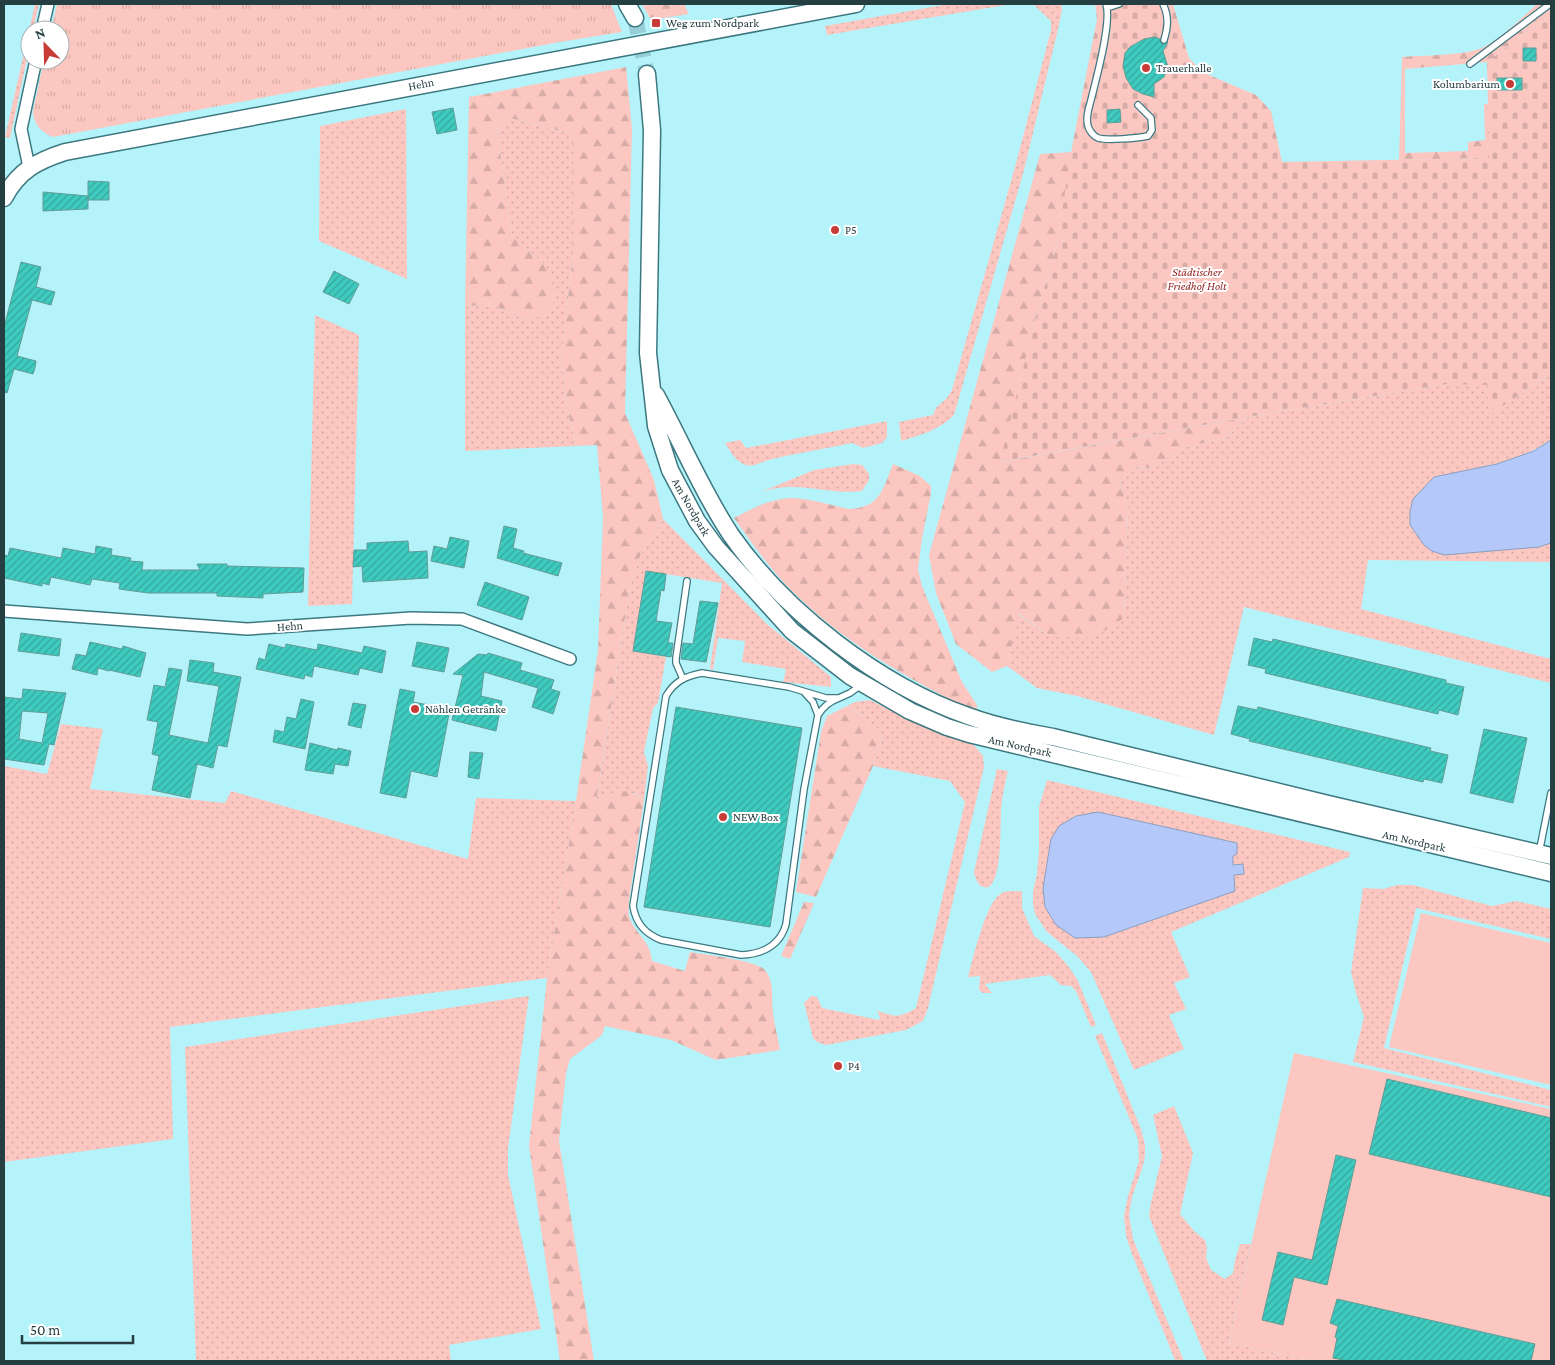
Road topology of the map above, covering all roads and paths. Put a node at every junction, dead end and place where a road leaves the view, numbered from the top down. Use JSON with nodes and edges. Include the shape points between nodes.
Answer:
{"nodes":[{"id":1,"x":48,"y":4,"type":"edge"},
{"id":2,"x":856,"y":4,"type":"edge"},
{"id":3,"x":1119,"y":4,"type":"edge"},
{"id":4,"x":1163,"y":4,"type":"edge"},
{"id":5,"x":1550,"y":4,"type":"edge"},
{"id":6,"x":1106,"y":6,"type":"edge"},
{"id":7,"x":44,"y":20,"type":"edge"},
{"id":8,"x":1164,"y":40,"type":"dead end"},
{"id":9,"x":1470,"y":64,"type":"dead end"},
{"id":10,"x":34,"y":70,"type":"edge"},
{"id":11,"x":647,"y":74,"type":"tunnel mouth"},
{"id":12,"x":1138,"y":105,"type":"dead end"},
{"id":13,"x":29,"y":168,"type":"junction"},
{"id":14,"x":4,"y":198,"type":"edge"},
{"id":15,"x":652,"y":389,"type":"junction"},
{"id":16,"x":687,"y":581,"type":"dead end"},
{"id":17,"x":4,"y":611,"type":"edge"},
{"id":18,"x":570,"y":658,"type":"dead end"},
{"id":19,"x":683,"y":679,"type":"junction"},
{"id":20,"x":862,"y":684,"type":"junction"},
{"id":21,"x":804,"y":692,"type":"junction"},
{"id":22,"x":839,"y":698,"type":"junction"},
{"id":23,"x":818,"y":715,"type":"junction"},
{"id":24,"x":1551,"y":793,"type":"edge"},
{"id":25,"x":1545,"y":854,"type":"edge"},
{"id":26,"x":1534,"y":869,"type":"junction"},
{"id":27,"x":1551,"y":873,"type":"edge"}],
"edges":[{"from":1,"to":7,"type":"street"},
{"from":2,"to":13,"type":"street","name":"Hehn","via":[[65,152]]},
{"from":3,"to":6,"type":"lane"},
{"from":4,"to":8,"type":"lane","via":[[1167,12]]},
{"from":5,"to":9,"type":"lane"},
{"from":6,"to":12,"type":"lane","via":[[1087,126],[1098,138],[1148,136],[1152,130],[1151,118]]},
{"from":10,"to":13,"type":"street","via":[[21,129]]},
{"from":11,"to":15,"type":"street","name":"Am Nordpark","via":[[652,130],[648,352]]},
{"from":13,"to":14,"type":"street","name":"Hehn"},
{"from":15,"to":20,"type":"street","name":"Am Nordpark","via":[[656,426],[670,470],[686,502],[716,547],[792,631]]},
{"from":15,"to":25,"type":"street","name":"Am Nordpark","via":[[723,522],[763,576],[803,616],[863,661],[915,694],[968,716],[1018,730]]},
{"from":16,"to":19,"type":"lane","via":[[676,658]]},
{"from":17,"to":18,"type":"street","name":"Hehn","via":[[247,629],[411,618],[462,619]]},
{"from":19,"to":21,"type":"lane","via":[[702,674]]},
{"from":19,"to":23,"type":"lane","via":[[666,696],[633,906],[638,923],[651,936],[661,940],[753,955],[772,946],[784,932]]},
{"from":20,"to":22,"type":"lane"},
{"from":20,"to":26,"type":"street","name":"Am Nordpark","via":[[947,728]]},
{"from":21,"to":22,"type":"lane"},
{"from":21,"to":23,"type":"lane"},
{"from":22,"to":23,"type":"lane","via":[[824,706]]},
{"from":24,"to":25,"type":"lane"},
{"from":25,"to":26,"type":"lane"},
{"from":26,"to":27,"type":"street","name":"Am Nordpark"}]}
